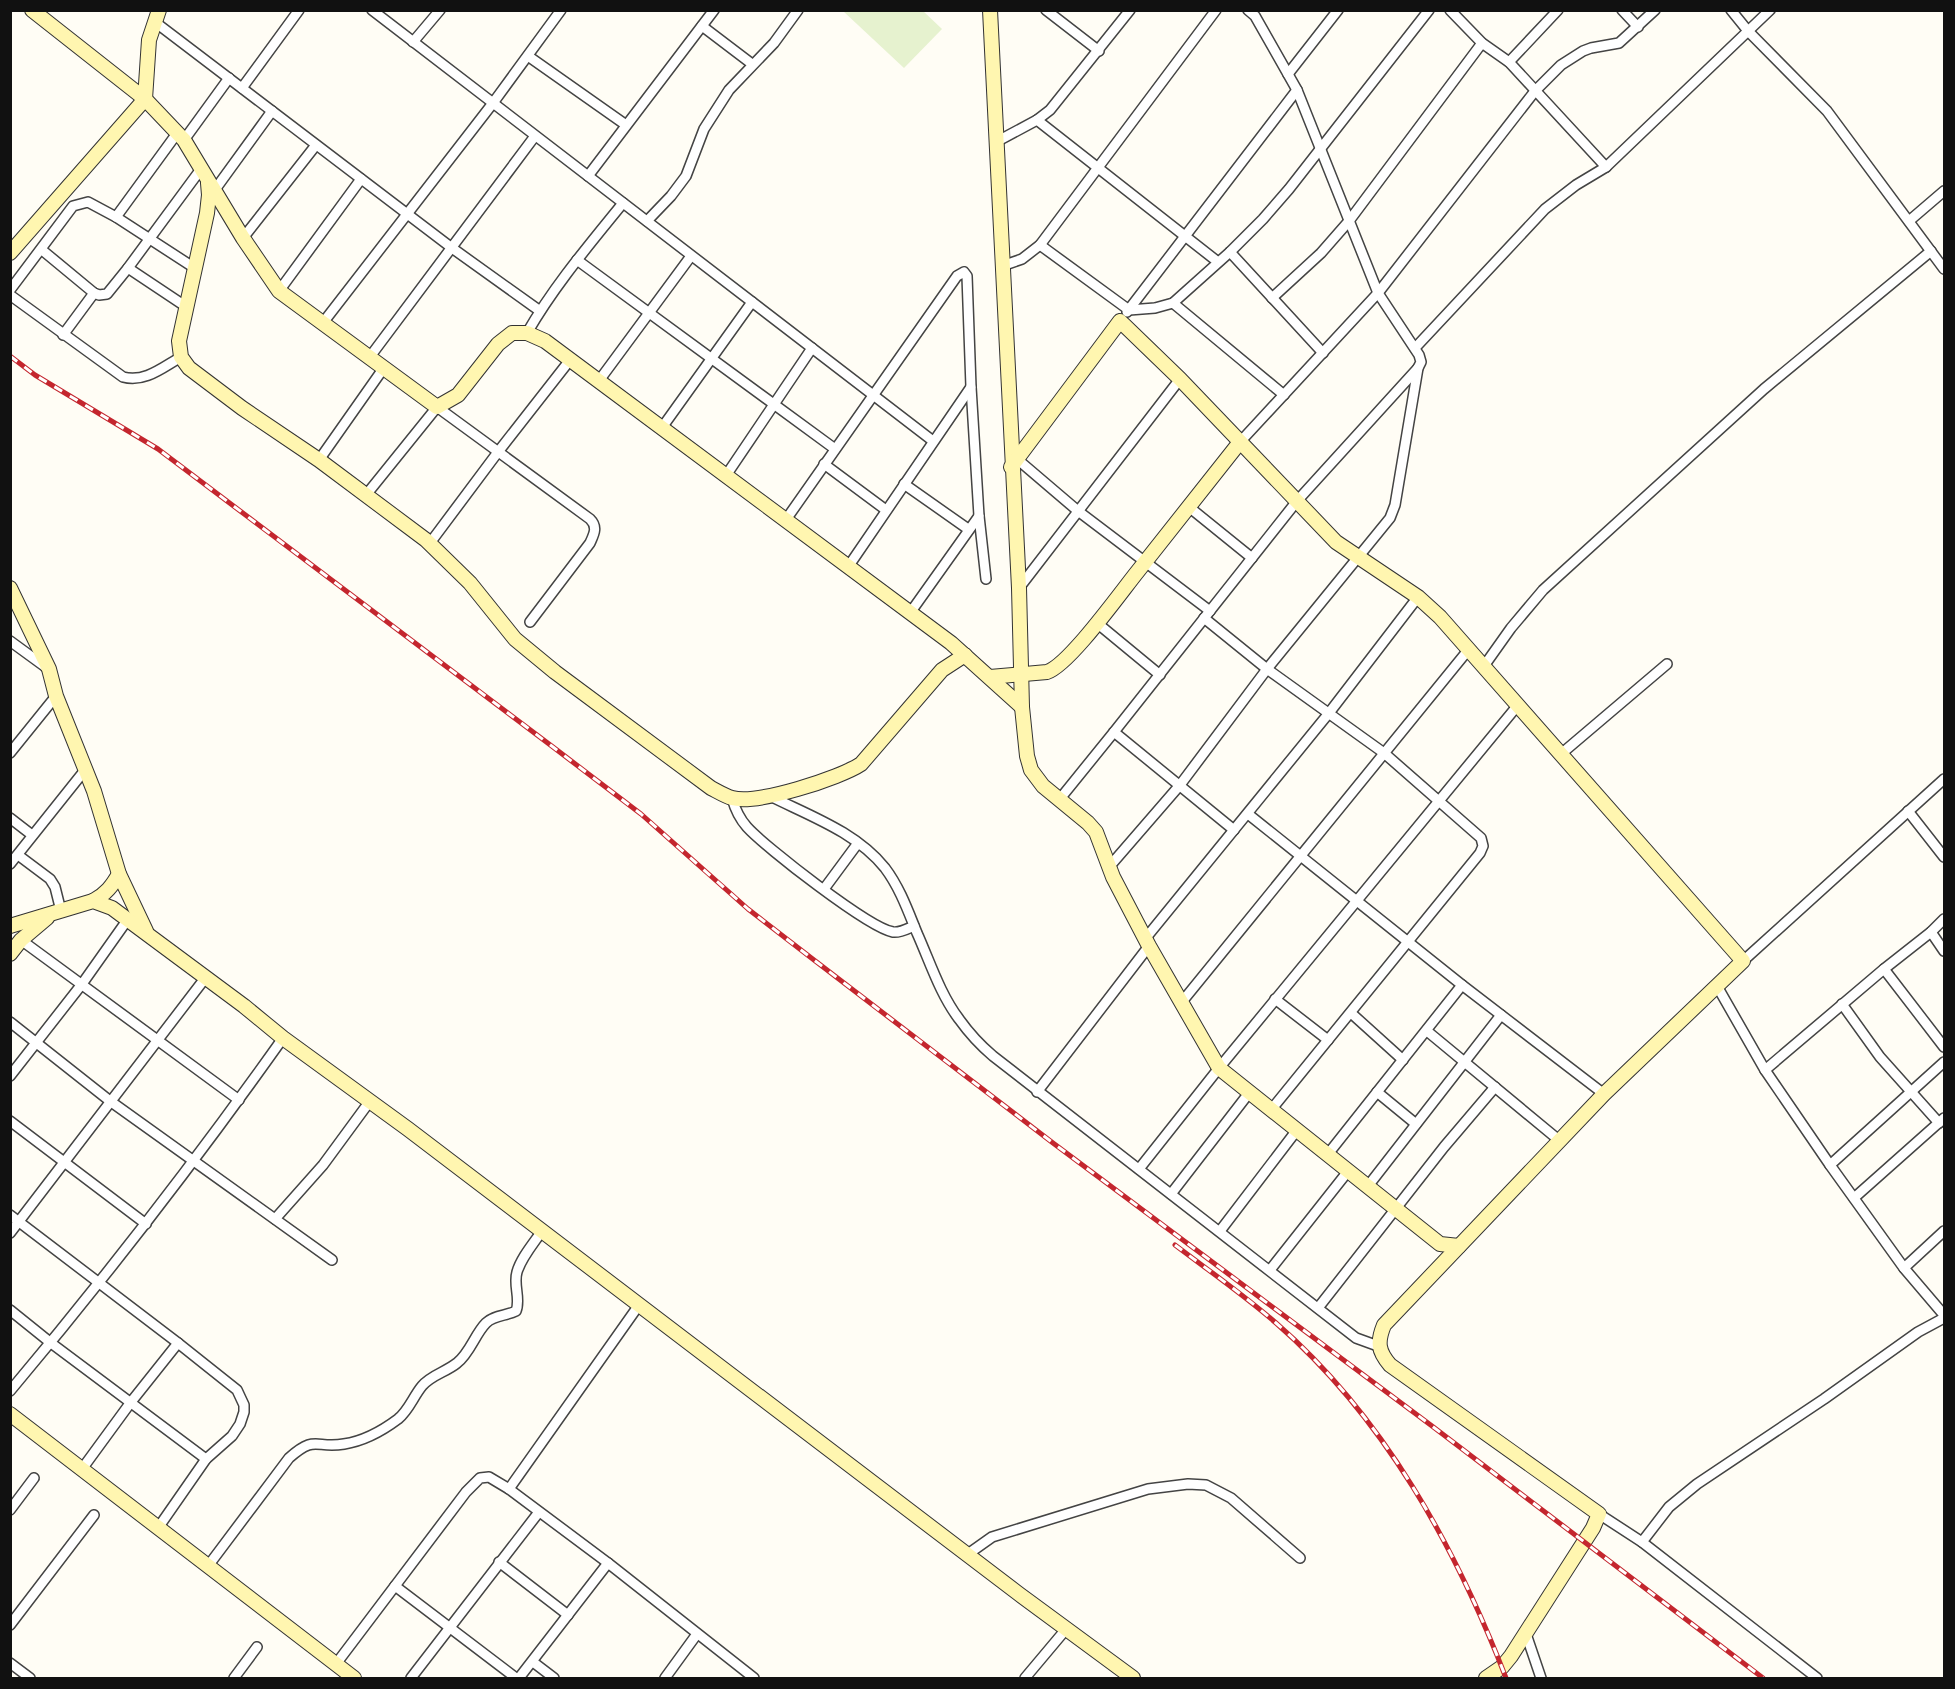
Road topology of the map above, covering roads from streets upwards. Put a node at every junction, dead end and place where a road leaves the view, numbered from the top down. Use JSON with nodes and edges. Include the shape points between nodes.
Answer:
{"nodes":[{"id":1,"x":299,"y":10,"type":"edge"},
{"id":2,"x":372,"y":10,"type":"edge"},
{"id":3,"x":440,"y":10,"type":"edge"},
{"id":4,"x":561,"y":10,"type":"edge"},
{"id":5,"x":714,"y":10,"type":"edge"},
{"id":6,"x":798,"y":10,"type":"edge"},
{"id":7,"x":990,"y":10,"type":"edge"},
{"id":8,"x":1046,"y":10,"type":"edge"},
{"id":9,"x":1130,"y":10,"type":"edge"},
{"id":10,"x":1216,"y":10,"type":"edge"},
{"id":11,"x":1338,"y":10,"type":"edge"},
{"id":12,"x":1429,"y":10,"type":"edge"},
{"id":13,"x":1450,"y":10,"type":"edge"},
{"id":14,"x":1558,"y":10,"type":"edge"},
{"id":15,"x":1622,"y":10,"type":"edge"},
{"id":16,"x":1655,"y":10,"type":"edge"},
{"id":17,"x":1731,"y":10,"type":"edge"},
{"id":18,"x":1770,"y":10,"type":"edge"},
{"id":19,"x":1254,"y":12,"type":"edge"},
{"id":20,"x":39,"y":13,"type":"edge"},
{"id":21,"x":157,"y":16,"type":"edge"},
{"id":22,"x":702,"y":26,"type":"junction"},
{"id":23,"x":1638,"y":27,"type":"junction"},
{"id":24,"x":1748,"y":31,"type":"junction"},
{"id":25,"x":413,"y":42,"type":"junction"},
{"id":26,"x":1482,"y":43,"type":"junction"},
{"id":27,"x":1099,"y":51,"type":"junction"},
{"id":28,"x":528,"y":56,"type":"junction"},
{"id":29,"x":1509,"y":62,"type":"junction"},
{"id":30,"x":752,"y":64,"type":"junction"},
{"id":31,"x":1288,"y":74,"type":"junction"},
{"id":32,"x":229,"y":78,"type":"junction"},
{"id":33,"x":242,"y":88,"type":"junction"},
{"id":34,"x":1297,"y":90,"type":"junction"},
{"id":35,"x":1535,"y":91,"type":"junction"},
{"id":36,"x":145,"y":99,"type":"junction"},
{"id":37,"x":493,"y":103,"type":"junction"},
{"id":38,"x":272,"y":111,"type":"junction"},
{"id":39,"x":1037,"y":120,"type":"junction"},
{"id":40,"x":626,"y":125,"type":"junction"},
{"id":41,"x":181,"y":136,"type":"junction"},
{"id":42,"x":535,"y":136,"type":"junction"},
{"id":43,"x":996,"y":142,"type":"junction"},
{"id":44,"x":316,"y":145,"type":"junction"},
{"id":45,"x":1320,"y":147,"type":"junction"},
{"id":46,"x":1098,"y":167,"type":"junction"},
{"id":47,"x":1606,"y":167,"type":"junction"},
{"id":48,"x":588,"y":176,"type":"junction"},
{"id":49,"x":361,"y":179,"type":"junction"},
{"id":50,"x":208,"y":181,"type":"junction"},
{"id":51,"x":1944,"y":191,"type":"edge"},
{"id":52,"x":623,"y":203,"type":"junction"},
{"id":53,"x":407,"y":214,"type":"junction"},
{"id":54,"x":116,"y":217,"type":"junction"},
{"id":55,"x":1909,"y":220,"type":"junction"},
{"id":56,"x":647,"y":221,"type":"junction"},
{"id":57,"x":1349,"y":221,"type":"junction"},
{"id":58,"x":1184,"y":237,"type":"junction"},
{"id":59,"x":149,"y":238,"type":"junction"},
{"id":60,"x":243,"y":238,"type":"junction"},
{"id":61,"x":1040,"y":245,"type":"junction"},
{"id":62,"x":452,"y":248,"type":"junction"},
{"id":63,"x":42,"y":250,"type":"junction"},
{"id":64,"x":1931,"y":251,"type":"junction"},
{"id":65,"x":1230,"y":252,"type":"junction"},
{"id":66,"x":10,"y":253,"type":"edge"},
{"id":67,"x":691,"y":256,"type":"junction"},
{"id":68,"x":577,"y":260,"type":"junction"},
{"id":69,"x":1218,"y":262,"type":"junction"},
{"id":70,"x":1002,"y":266,"type":"junction"},
{"id":71,"x":194,"y":267,"type":"junction"},
{"id":72,"x":128,"y":268,"type":"junction"},
{"id":73,"x":1944,"y":269,"type":"edge"},
{"id":74,"x":10,"y":290,"type":"edge"},
{"id":75,"x":279,"y":291,"type":"junction"},
{"id":76,"x":94,"y":293,"type":"junction"},
{"id":77,"x":1378,"y":293,"type":"junction"},
{"id":78,"x":10,"y":295,"type":"edge"},
{"id":79,"x":1272,"y":298,"type":"junction"},
{"id":80,"x":752,"y":302,"type":"junction"},
{"id":81,"x":1173,"y":303,"type":"junction"},
{"id":82,"x":185,"y":306,"type":"junction"},
{"id":83,"x":1129,"y":309,"type":"junction"},
{"id":84,"x":540,"y":311,"type":"junction"},
{"id":85,"x":648,"y":312,"type":"junction"},
{"id":86,"x":1120,"y":321,"type":"junction"},
{"id":87,"x":322,"y":324,"type":"junction"},
{"id":88,"x":527,"y":333,"type":"junction"},
{"id":89,"x":63,"y":335,"type":"junction"},
{"id":90,"x":812,"y":348,"type":"junction"},
{"id":91,"x":1415,"y":348,"type":"junction"},
{"id":92,"x":1323,"y":353,"type":"junction"},
{"id":93,"x":181,"y":357,"type":"junction"},
{"id":94,"x":369,"y":358,"type":"junction"},
{"id":95,"x":711,"y":358,"type":"junction"},
{"id":96,"x":570,"y":360,"type":"junction"},
{"id":97,"x":1418,"y":368,"type":"junction"},
{"id":98,"x":383,"y":369,"type":"junction"},
{"id":99,"x":1180,"y":380,"type":"junction"},
{"id":100,"x":598,"y":382,"type":"junction"},
{"id":101,"x":971,"y":387,"type":"junction"},
{"id":102,"x":872,"y":395,"type":"junction"},
{"id":103,"x":1284,"y":395,"type":"junction"},
{"id":104,"x":774,"y":404,"type":"junction"},
{"id":105,"x":437,"y":407,"type":"junction"},
{"id":106,"x":661,"y":429,"type":"junction"},
{"id":107,"x":933,"y":441,"type":"junction"},
{"id":108,"x":1240,"y":442,"type":"junction"},
{"id":109,"x":835,"y":449,"type":"junction"},
{"id":110,"x":498,"y":452,"type":"junction"},
{"id":111,"x":319,"y":460,"type":"junction"},
{"id":112,"x":1014,"y":463,"type":"junction"},
{"id":113,"x":824,"y":464,"type":"junction"},
{"id":114,"x":725,"y":477,"type":"junction"},
{"id":115,"x":904,"y":484,"type":"junction"},
{"id":116,"x":366,"y":495,"type":"junction"},
{"id":117,"x":1297,"y":501,"type":"junction"},
{"id":118,"x":1189,"y":507,"type":"junction"},
{"id":119,"x":886,"y":510,"type":"junction"},
{"id":120,"x":1078,"y":511,"type":"junction"},
{"id":121,"x":979,"y":516,"type":"junction"},
{"id":122,"x":785,"y":521,"type":"junction"},
{"id":123,"x":968,"y":528,"type":"junction"},
{"id":124,"x":430,"y":543,"type":"junction"},
{"id":125,"x":1252,"y":558,"type":"junction"},
{"id":126,"x":1358,"y":558,"type":"junction"},
{"id":127,"x":1145,"y":562,"type":"junction"},
{"id":128,"x":848,"y":567,"type":"junction"},
{"id":129,"x":986,"y":579,"type":"dead end"},
{"id":130,"x":10,"y":588,"type":"edge"},
{"id":131,"x":1019,"y":588,"type":"junction"},
{"id":132,"x":1418,"y":597,"type":"junction"},
{"id":133,"x":910,"y":614,"type":"junction"},
{"id":134,"x":1207,"y":615,"type":"junction"},
{"id":135,"x":530,"y":622,"type":"dead end"},
{"id":136,"x":1097,"y":623,"type":"junction"},
{"id":137,"x":10,"y":641,"type":"edge"},
{"id":138,"x":951,"y":644,"type":"junction"},
{"id":139,"x":1469,"y":650,"type":"junction"},
{"id":140,"x":965,"y":655,"type":"junction"},
{"id":141,"x":1667,"y":664,"type":"dead end"},
{"id":142,"x":1484,"y":666,"type":"junction"},
{"id":143,"x":49,"y":669,"type":"junction"},
{"id":144,"x":1267,"y":669,"type":"junction"},
{"id":145,"x":942,"y":670,"type":"junction"},
{"id":146,"x":1022,"y":674,"type":"junction"},
{"id":147,"x":1160,"y":675,"type":"junction"},
{"id":148,"x":990,"y":676,"type":"junction"},
{"id":149,"x":56,"y":696,"type":"junction"},
{"id":150,"x":1518,"y":705,"type":"junction"},
{"id":151,"x":1022,"y":707,"type":"junction"},
{"id":152,"x":1329,"y":713,"type":"junction"},
{"id":153,"x":1114,"y":732,"type":"junction"},
{"id":154,"x":10,"y":753,"type":"edge"},
{"id":155,"x":1384,"y":753,"type":"junction"},
{"id":156,"x":1561,"y":754,"type":"junction"},
{"id":157,"x":85,"y":770,"type":"junction"},
{"id":158,"x":1944,"y":779,"type":"edge"},
{"id":159,"x":1180,"y":785,"type":"junction"},
{"id":160,"x":770,"y":796,"type":"junction"},
{"id":161,"x":732,"y":798,"type":"junction"},
{"id":162,"x":1059,"y":800,"type":"junction"},
{"id":163,"x":1440,"y":800,"type":"junction"},
{"id":164,"x":1908,"y":811,"type":"junction"},
{"id":165,"x":1248,"y":814,"type":"junction"},
{"id":166,"x":10,"y":818,"type":"edge"},
{"id":167,"x":1234,"y":830,"type":"junction"},
{"id":168,"x":32,"y":836,"type":"junction"},
{"id":169,"x":858,"y":843,"type":"junction"},
{"id":170,"x":18,"y":855,"type":"junction"},
{"id":171,"x":1944,"y":856,"type":"edge"},
{"id":172,"x":1300,"y":858,"type":"junction"},
{"id":173,"x":10,"y":864,"type":"edge"},
{"id":174,"x":1109,"y":867,"type":"junction"},
{"id":175,"x":119,"y":874,"type":"junction"},
{"id":176,"x":824,"y":889,"type":"junction"},
{"id":177,"x":93,"y":901,"type":"junction"},
{"id":178,"x":1356,"y":901,"type":"junction"},
{"id":179,"x":56,"y":913,"type":"junction"},
{"id":180,"x":1944,"y":919,"type":"edge"},
{"id":181,"x":128,"y":920,"type":"junction"},
{"id":182,"x":10,"y":926,"type":"edge"},
{"id":183,"x":914,"y":926,"type":"junction"},
{"id":184,"x":146,"y":932,"type":"junction"},
{"id":185,"x":1931,"y":933,"type":"junction"},
{"id":186,"x":21,"y":940,"type":"junction"},
{"id":187,"x":1147,"y":942,"type":"junction"},
{"id":188,"x":1409,"y":943,"type":"junction"},
{"id":189,"x":1944,"y":951,"type":"edge"},
{"id":190,"x":10,"y":954,"type":"edge"},
{"id":191,"x":1743,"y":961,"type":"junction"},
{"id":192,"x":1884,"y":969,"type":"junction"},
{"id":193,"x":206,"y":977,"type":"junction"},
{"id":194,"x":82,"y":984,"type":"junction"},
{"id":195,"x":1462,"y":985,"type":"junction"},
{"id":196,"x":1718,"y":986,"type":"junction"},
{"id":197,"x":1275,"y":999,"type":"junction"},
{"id":198,"x":1181,"y":1003,"type":"junction"},
{"id":199,"x":1842,"y":1005,"type":"junction"},
{"id":200,"x":1351,"y":1013,"type":"junction"},
{"id":201,"x":1501,"y":1015,"type":"junction"},
{"id":202,"x":10,"y":1022,"type":"edge"},
{"id":203,"x":1427,"y":1031,"type":"junction"},
{"id":204,"x":283,"y":1038,"type":"junction"},
{"id":205,"x":158,"y":1040,"type":"junction"},
{"id":206,"x":1328,"y":1040,"type":"junction"},
{"id":207,"x":36,"y":1043,"type":"junction"},
{"id":208,"x":1944,"y":1047,"type":"edge"},
{"id":209,"x":1404,"y":1060,"type":"junction"},
{"id":210,"x":1464,"y":1062,"type":"junction"},
{"id":211,"x":1944,"y":1062,"type":"edge"},
{"id":212,"x":1219,"y":1068,"type":"junction"},
{"id":213,"x":1765,"y":1070,"type":"junction"},
{"id":214,"x":10,"y":1076,"type":"edge"},
{"id":215,"x":1495,"y":1087,"type":"junction"},
{"id":216,"x":1037,"y":1092,"type":"junction"},
{"id":217,"x":1377,"y":1092,"type":"junction"},
{"id":218,"x":1249,"y":1093,"type":"junction"},
{"id":219,"x":1911,"y":1093,"type":"junction"},
{"id":220,"x":1604,"y":1094,"type":"junction"},
{"id":221,"x":239,"y":1100,"type":"junction"},
{"id":222,"x":110,"y":1101,"type":"junction"},
{"id":223,"x":370,"y":1101,"type":"junction"},
{"id":224,"x":1271,"y":1110,"type":"junction"},
{"id":225,"x":1942,"y":1120,"type":"edge"},
{"id":226,"x":10,"y":1121,"type":"edge"},
{"id":227,"x":1416,"y":1124,"type":"junction"},
{"id":228,"x":1298,"y":1130,"type":"junction"},
{"id":229,"x":1560,"y":1141,"type":"junction"},
{"id":230,"x":1329,"y":1154,"type":"junction"},
{"id":231,"x":192,"y":1160,"type":"junction"},
{"id":232,"x":64,"y":1162,"type":"junction"},
{"id":233,"x":1830,"y":1165,"type":"junction"},
{"id":234,"x":1139,"y":1169,"type":"junction"},
{"id":235,"x":1349,"y":1170,"type":"junction"},
{"id":236,"x":1368,"y":1186,"type":"junction"},
{"id":237,"x":1171,"y":1194,"type":"junction"},
{"id":238,"x":1854,"y":1198,"type":"junction"},
{"id":239,"x":1395,"y":1208,"type":"junction"},
{"id":240,"x":10,"y":1215,"type":"edge"},
{"id":241,"x":275,"y":1219,"type":"junction"},
{"id":242,"x":19,"y":1221,"type":"junction"},
{"id":243,"x":146,"y":1224,"type":"junction"},
{"id":244,"x":542,"y":1231,"type":"junction"},
{"id":245,"x":1220,"y":1231,"type":"junction"},
{"id":246,"x":1944,"y":1231,"type":"edge"},
{"id":247,"x":10,"y":1233,"type":"edge"},
{"id":248,"x":1440,"y":1244,"type":"junction"},
{"id":249,"x":1459,"y":1246,"type":"junction"},
{"id":250,"x":332,"y":1260,"type":"dead end"},
{"id":251,"x":1444,"y":1263,"type":"junction"},
{"id":252,"x":1904,"y":1268,"type":"junction"},
{"id":253,"x":1270,"y":1270,"type":"junction"},
{"id":254,"x":100,"y":1283,"type":"junction"},
{"id":255,"x":639,"y":1305,"type":"junction"},
{"id":256,"x":1318,"y":1308,"type":"junction"},
{"id":257,"x":10,"y":1310,"type":"edge"},
{"id":258,"x":1944,"y":1317,"type":"edge"},
{"id":259,"x":51,"y":1343,"type":"junction"},
{"id":260,"x":178,"y":1343,"type":"junction"},
{"id":261,"x":1378,"y":1346,"type":"junction"},
{"id":262,"x":10,"y":1391,"type":"edge"},
{"id":263,"x":131,"y":1402,"type":"junction"},
{"id":264,"x":10,"y":1414,"type":"edge"},
{"id":265,"x":206,"y":1458,"type":"junction"},
{"id":266,"x":82,"y":1469,"type":"junction"},
{"id":267,"x":34,"y":1478,"type":"dead end"},
{"id":268,"x":509,"y":1489,"type":"junction"},
{"id":269,"x":10,"y":1510,"type":"edge"},
{"id":270,"x":539,"y":1512,"type":"junction"},
{"id":271,"x":1599,"y":1514,"type":"junction"},
{"id":272,"x":94,"y":1515,"type":"dead end"},
{"id":273,"x":158,"y":1528,"type":"junction"},
{"id":274,"x":1642,"y":1542,"type":"junction"},
{"id":275,"x":968,"y":1554,"type":"junction"},
{"id":276,"x":1300,"y":1558,"type":"dead end"},
{"id":277,"x":499,"y":1562,"type":"junction"},
{"id":278,"x":608,"y":1563,"type":"junction"},
{"id":279,"x":208,"y":1566,"type":"junction"},
{"id":280,"x":395,"y":1586,"type":"junction"},
{"id":281,"x":568,"y":1616,"type":"junction"},
{"id":282,"x":10,"y":1625,"type":"edge"},
{"id":283,"x":449,"y":1628,"type":"junction"},
{"id":284,"x":1067,"y":1628,"type":"junction"},
{"id":285,"x":697,"y":1634,"type":"junction"},
{"id":286,"x":1526,"y":1634,"type":"junction"},
{"id":287,"x":257,"y":1647,"type":"dead end"},
{"id":288,"x":533,"y":1662,"type":"junction"},
{"id":289,"x":10,"y":1663,"type":"edge"},
{"id":290,"x":336,"y":1664,"type":"junction"},
{"id":291,"x":1127,"y":1677,"type":"edge"},
{"id":292,"x":30,"y":1678,"type":"edge"},
{"id":293,"x":234,"y":1678,"type":"edge"},
{"id":294,"x":354,"y":1678,"type":"edge"},
{"id":295,"x":411,"y":1678,"type":"edge"},
{"id":296,"x":517,"y":1678,"type":"edge"},
{"id":297,"x":554,"y":1678,"type":"edge"},
{"id":298,"x":665,"y":1678,"type":"edge"},
{"id":299,"x":754,"y":1678,"type":"edge"},
{"id":300,"x":1025,"y":1678,"type":"edge"},
{"id":301,"x":1486,"y":1678,"type":"edge"},
{"id":302,"x":1541,"y":1678,"type":"edge"},
{"id":303,"x":1817,"y":1678,"type":"edge"}],
"edges":[{"from":1,"to":33,"type":"street"},
{"from":2,"to":25,"type":"street"},
{"from":3,"to":25,"type":"street"},
{"from":4,"to":28,"type":"street"},
{"from":5,"to":22,"type":"street"},
{"from":6,"to":30,"type":"street","via":[[774,43]]},
{"from":7,"to":43,"type":"street"},
{"from":8,"to":27,"type":"street"},
{"from":9,"to":27,"type":"street"},
{"from":10,"to":46,"type":"street"},
{"from":11,"to":31,"type":"street"},
{"from":12,"to":45,"type":"street"},
{"from":13,"to":26,"type":"street"},
{"from":14,"to":29,"type":"street"},
{"from":15,"to":23,"type":"street"},
{"from":16,"to":23,"type":"street"},
{"from":17,"to":24,"type":"street"},
{"from":18,"to":24,"type":"street"},
{"from":19,"to":31,"type":"street"},
{"from":20,"to":36,"type":"street"},
{"from":21,"to":32,"type":"street"},
{"from":21,"to":36,"type":"street","via":[[149,40]]},
{"from":22,"to":30,"type":"street"},
{"from":22,"to":40,"type":"street"},
{"from":23,"to":35,"type":"street","via":[[1619,43],[1583,51],[1561,65]]},
{"from":24,"to":47,"type":"street"},
{"from":24,"to":55,"type":"street","via":[[1827,111]]},
{"from":25,"to":37,"type":"street"},
{"from":26,"to":29,"type":"street"},
{"from":26,"to":57,"type":"street"},
{"from":27,"to":39,"type":"street"},
{"from":28,"to":37,"type":"street"},
{"from":28,"to":40,"type":"street"},
{"from":29,"to":35,"type":"street"},
{"from":30,"to":56,"type":"street","via":[[729,90],[704,129],[686,176]]},
{"from":31,"to":34,"type":"street"},
{"from":32,"to":33,"type":"street"},
{"from":32,"to":41,"type":"street"},
{"from":33,"to":38,"type":"street"},
{"from":34,"to":45,"type":"street"},
{"from":34,"to":58,"type":"street"},
{"from":35,"to":47,"type":"street"},
{"from":35,"to":77,"type":"street"},
{"from":36,"to":41,"type":"street"},
{"from":36,"to":66,"type":"street"},
{"from":37,"to":42,"type":"street"},
{"from":37,"to":53,"type":"street"},
{"from":38,"to":44,"type":"street"},
{"from":38,"to":50,"type":"street"},
{"from":39,"to":43,"type":"street"},
{"from":39,"to":46,"type":"street"},
{"from":40,"to":48,"type":"street"},
{"from":41,"to":50,"type":"street"},
{"from":41,"to":54,"type":"street"},
{"from":42,"to":48,"type":"street"},
{"from":42,"to":62,"type":"street"},
{"from":43,"to":70,"type":"street"},
{"from":44,"to":49,"type":"street"},
{"from":44,"to":60,"type":"street"},
{"from":45,"to":57,"type":"street"},
{"from":45,"to":65,"type":"street","via":[[1289,189]]},
{"from":46,"to":58,"type":"street"},
{"from":46,"to":61,"type":"street"},
{"from":47,"to":91,"type":"street","via":[[1545,209]]},
{"from":48,"to":52,"type":"street"},
{"from":49,"to":53,"type":"street"},
{"from":49,"to":75,"type":"street"},
{"from":50,"to":59,"type":"street"},
{"from":50,"to":60,"type":"street"},
{"from":50,"to":71,"type":"street","via":[[207,213]]},
{"from":51,"to":55,"type":"street"},
{"from":52,"to":56,"type":"street"},
{"from":52,"to":68,"type":"street"},
{"from":53,"to":62,"type":"street"},
{"from":53,"to":87,"type":"street"},
{"from":54,"to":59,"type":"street"},
{"from":54,"to":63,"type":"street","via":[[88,202],[73,206]]},
{"from":55,"to":64,"type":"street"},
{"from":56,"to":67,"type":"street"},
{"from":57,"to":77,"type":"street"},
{"from":57,"to":79,"type":"street"},
{"from":58,"to":69,"type":"street"},
{"from":58,"to":83,"type":"street"},
{"from":59,"to":71,"type":"street"},
{"from":59,"to":72,"type":"street"},
{"from":60,"to":75,"type":"street"},
{"from":61,"to":70,"type":"street","via":[[1022,259]]},
{"from":61,"to":83,"type":"street"},
{"from":62,"to":84,"type":"street"},
{"from":62,"to":94,"type":"street"},
{"from":63,"to":74,"type":"street"},
{"from":63,"to":76,"type":"street"},
{"from":64,"to":73,"type":"street"},
{"from":64,"to":142,"type":"street","via":[[1764,389],[1543,590]]},
{"from":65,"to":69,"type":"street"},
{"from":65,"to":79,"type":"street"},
{"from":67,"to":80,"type":"street"},
{"from":67,"to":85,"type":"street"},
{"from":68,"to":84,"type":"street"},
{"from":68,"to":85,"type":"street"},
{"from":69,"to":81,"type":"street"},
{"from":70,"to":112,"type":"street"},
{"from":71,"to":82,"type":"street"},
{"from":72,"to":76,"type":"street","via":[[107,294]]},
{"from":72,"to":82,"type":"street"},
{"from":75,"to":87,"type":"street"},
{"from":76,"to":89,"type":"street"},
{"from":77,"to":91,"type":"street"},
{"from":77,"to":92,"type":"street"},
{"from":78,"to":89,"type":"street"},
{"from":79,"to":92,"type":"street"},
{"from":80,"to":90,"type":"street"},
{"from":80,"to":95,"type":"street"},
{"from":81,"to":83,"type":"street"},
{"from":81,"to":103,"type":"street"},
{"from":82,"to":93,"type":"street","via":[[179,341]]},
{"from":83,"to":86,"type":"street"},
{"from":84,"to":88,"type":"street"},
{"from":85,"to":95,"type":"street"},
{"from":85,"to":100,"type":"street"},
{"from":86,"to":99,"type":"street"},
{"from":86,"to":112,"type":"street"},
{"from":87,"to":94,"type":"street"},
{"from":88,"to":96,"type":"street"},
{"from":88,"to":105,"type":"street","via":[[512,333],[498,344],[458,395]]},
{"from":89,"to":93,"type":"street","via":[[123,377],[134,380]]},
{"from":90,"to":102,"type":"street"},
{"from":90,"to":104,"type":"street"},
{"from":91,"to":97,"type":"street","via":[[1421,362]]},
{"from":92,"to":103,"type":"street"},
{"from":93,"to":111,"type":"street","via":[[189,368],[242,408]]},
{"from":94,"to":98,"type":"street"},
{"from":95,"to":104,"type":"street"},
{"from":95,"to":106,"type":"street"},
{"from":96,"to":100,"type":"street"},
{"from":96,"to":110,"type":"street"},
{"from":97,"to":117,"type":"street"},
{"from":97,"to":126,"type":"street","via":[[1395,505],[1380,533]]},
{"from":98,"to":105,"type":"street"},
{"from":98,"to":111,"type":"street"},
{"from":99,"to":108,"type":"street"},
{"from":99,"to":120,"type":"street"},
{"from":100,"to":106,"type":"street"},
{"from":101,"to":102,"type":"street","via":[[964,272],[957,276]]},
{"from":101,"to":107,"type":"street"},
{"from":101,"to":121,"type":"street"},
{"from":102,"to":107,"type":"street"},
{"from":102,"to":109,"type":"street"},
{"from":103,"to":108,"type":"street"},
{"from":104,"to":109,"type":"street"},
{"from":104,"to":114,"type":"street"},
{"from":105,"to":110,"type":"street"},
{"from":105,"to":116,"type":"street"},
{"from":106,"to":114,"type":"street"},
{"from":107,"to":115,"type":"street"},
{"from":108,"to":117,"type":"street"},
{"from":108,"to":118,"type":"street"},
{"from":109,"to":113,"type":"street"},
{"from":110,"to":124,"type":"street"},
{"from":110,"to":135,"type":"street","via":[[595,524],[590,543]]},
{"from":111,"to":116,"type":"street"},
{"from":112,"to":120,"type":"street"},
{"from":112,"to":131,"type":"street"},
{"from":113,"to":119,"type":"street"},
{"from":113,"to":122,"type":"street"},
{"from":114,"to":122,"type":"street"},
{"from":115,"to":119,"type":"street"},
{"from":115,"to":123,"type":"street"},
{"from":116,"to":124,"type":"street"},
{"from":117,"to":125,"type":"street"},
{"from":117,"to":126,"type":"street","via":[[1336,542]]},
{"from":118,"to":125,"type":"street"},
{"from":118,"to":127,"type":"street"},
{"from":119,"to":128,"type":"street"},
{"from":120,"to":127,"type":"street"},
{"from":120,"to":131,"type":"street"},
{"from":121,"to":123,"type":"street"},
{"from":121,"to":129,"type":"street"},
{"from":122,"to":128,"type":"street"},
{"from":123,"to":133,"type":"street"},
{"from":124,"to":161,"type":"street","via":[[470,583],[515,639],[647,742],[711,788]]},
{"from":125,"to":134,"type":"street"},
{"from":126,"to":132,"type":"street"},
{"from":126,"to":144,"type":"street"},
{"from":127,"to":134,"type":"street"},
{"from":127,"to":136,"type":"street"},
{"from":128,"to":133,"type":"street"},
{"from":130,"to":143,"type":"street"},
{"from":131,"to":146,"type":"street"},
{"from":132,"to":139,"type":"street"},
{"from":132,"to":152,"type":"street"},
{"from":133,"to":138,"type":"street"},
{"from":134,"to":144,"type":"street"},
{"from":134,"to":147,"type":"street"},
{"from":136,"to":146,"type":"street","via":[[1054,670]]},
{"from":136,"to":147,"type":"street"},
{"from":137,"to":143,"type":"street"},
{"from":138,"to":140,"type":"street"},
{"from":138,"to":145,"type":"street"},
{"from":139,"to":142,"type":"street"},
{"from":139,"to":155,"type":"street"},
{"from":140,"to":145,"type":"street"},
{"from":140,"to":148,"type":"street"},
{"from":141,"to":156,"type":"street"},
{"from":142,"to":150,"type":"street"},
{"from":143,"to":149,"type":"street"},
{"from":144,"to":152,"type":"street"},
{"from":144,"to":159,"type":"street"},
{"from":145,"to":160,"type":"street","via":[[861,764],[849,772]]},
{"from":146,"to":148,"type":"street"},
{"from":146,"to":151,"type":"street"},
{"from":147,"to":153,"type":"street"},
{"from":148,"to":151,"type":"street"},
{"from":149,"to":154,"type":"street"},
{"from":149,"to":157,"type":"street"},
{"from":150,"to":156,"type":"street"},
{"from":150,"to":163,"type":"street"},
{"from":151,"to":162,"type":"street","via":[[1031,770]]},
{"from":152,"to":155,"type":"street"},
{"from":152,"to":165,"type":"street"},
{"from":153,"to":159,"type":"street"},
{"from":153,"to":162,"type":"street"},
{"from":155,"to":163,"type":"street"},
{"from":155,"to":172,"type":"street"},
{"from":156,"to":191,"type":"street"},
{"from":157,"to":168,"type":"street"},
{"from":157,"to":175,"type":"street"},
{"from":158,"to":164,"type":"street"},
{"from":159,"to":167,"type":"street"},
{"from":159,"to":174,"type":"street"},
{"from":160,"to":161,"type":"street"},
{"from":160,"to":169,"type":"street"},
{"from":161,"to":176,"type":"street","via":[[748,829]]},
{"from":162,"to":174,"type":"street","via":[[1096,832]]},
{"from":163,"to":178,"type":"street"},
{"from":163,"to":188,"type":"street","via":[[1481,838],[1482,846],[1480,854]]},
{"from":164,"to":171,"type":"street"},
{"from":164,"to":191,"type":"street"},
{"from":165,"to":167,"type":"street"},
{"from":165,"to":172,"type":"street"},
{"from":166,"to":168,"type":"street"},
{"from":167,"to":187,"type":"street"},
{"from":168,"to":170,"type":"street"},
{"from":169,"to":176,"type":"street"},
{"from":169,"to":183,"type":"street","via":[[884,868],[901,893]]},
{"from":170,"to":173,"type":"street"},
{"from":170,"to":179,"type":"street","via":[[55,886]]},
{"from":172,"to":178,"type":"street"},
{"from":172,"to":198,"type":"street"},
{"from":174,"to":187,"type":"street"},
{"from":175,"to":177,"type":"street","via":[[103,896]]},
{"from":175,"to":184,"type":"street"},
{"from":176,"to":183,"type":"street","via":[[881,928],[899,933]]},
{"from":177,"to":179,"type":"street"},
{"from":177,"to":181,"type":"street"},
{"from":178,"to":188,"type":"street"},
{"from":178,"to":197,"type":"street"},
{"from":179,"to":182,"type":"street"},
{"from":179,"to":186,"type":"street"},
{"from":180,"to":185,"type":"street"},
{"from":181,"to":184,"type":"street"},
{"from":181,"to":194,"type":"street"},
{"from":183,"to":216,"type":"street","via":[[958,1018],[993,1056]]},
{"from":184,"to":193,"type":"street"},
{"from":185,"to":189,"type":"street"},
{"from":185,"to":192,"type":"street"},
{"from":186,"to":190,"type":"street"},
{"from":186,"to":194,"type":"street"},
{"from":187,"to":198,"type":"street"},
{"from":187,"to":216,"type":"street"},
{"from":188,"to":195,"type":"street"},
{"from":188,"to":200,"type":"street"},
{"from":191,"to":196,"type":"street"},
{"from":192,"to":199,"type":"street"},
{"from":192,"to":208,"type":"street"},
{"from":193,"to":204,"type":"street"},
{"from":193,"to":205,"type":"street"},
{"from":194,"to":205,"type":"street"},
{"from":194,"to":207,"type":"street"},
{"from":195,"to":201,"type":"street"},
{"from":195,"to":203,"type":"street"},
{"from":196,"to":213,"type":"street"},
{"from":196,"to":220,"type":"street"},
{"from":197,"to":206,"type":"street"},
{"from":197,"to":212,"type":"street"},
{"from":198,"to":212,"type":"street"},
{"from":199,"to":213,"type":"street"},
{"from":199,"to":219,"type":"street"},
{"from":200,"to":206,"type":"street"},
{"from":200,"to":209,"type":"street"},
{"from":201,"to":210,"type":"street"},
{"from":201,"to":220,"type":"street"},
{"from":202,"to":207,"type":"street"},
{"from":203,"to":209,"type":"street"},
{"from":203,"to":210,"type":"street"},
{"from":204,"to":221,"type":"street"},
{"from":204,"to":223,"type":"street"},
{"from":205,"to":221,"type":"street"},
{"from":205,"to":222,"type":"street"},
{"from":206,"to":224,"type":"street"},
{"from":207,"to":214,"type":"street"},
{"from":207,"to":222,"type":"street"},
{"from":209,"to":217,"type":"street"},
{"from":210,"to":215,"type":"street"},
{"from":210,"to":227,"type":"street"},
{"from":211,"to":219,"type":"street"},
{"from":212,"to":218,"type":"street"},
{"from":212,"to":234,"type":"street"},
{"from":213,"to":233,"type":"street"},
{"from":215,"to":229,"type":"street"},
{"from":215,"to":239,"type":"street"},
{"from":216,"to":234,"type":"street"},
{"from":217,"to":227,"type":"street"},
{"from":217,"to":230,"type":"street"},
{"from":218,"to":224,"type":"street"},
{"from":218,"to":237,"type":"street"},
{"from":219,"to":225,"type":"street"},
{"from":219,"to":233,"type":"street"},
{"from":220,"to":229,"type":"street"},
{"from":221,"to":231,"type":"street"},
{"from":222,"to":231,"type":"street"},
{"from":222,"to":232,"type":"street"},
{"from":223,"to":241,"type":"street","via":[[323,1166]]},
{"from":223,"to":244,"type":"street"},
{"from":224,"to":228,"type":"street"},
{"from":225,"to":238,"type":"street"},
{"from":226,"to":232,"type":"street"},
{"from":227,"to":236,"type":"street"},
{"from":228,"to":230,"type":"street"},
{"from":228,"to":245,"type":"street"},
{"from":229,"to":249,"type":"street"},
{"from":230,"to":235,"type":"street"},
{"from":231,"to":241,"type":"street"},
{"from":231,"to":243,"type":"street"},
{"from":232,"to":242,"type":"street"},
{"from":232,"to":243,"type":"street"},
{"from":233,"to":238,"type":"street"},
{"from":234,"to":237,"type":"street"},
{"from":235,"to":236,"type":"street"},
{"from":235,"to":253,"type":"street"},
{"from":236,"to":239,"type":"street"},
{"from":237,"to":245,"type":"street"},
{"from":238,"to":252,"type":"street"},
{"from":239,"to":248,"type":"street"},
{"from":239,"to":256,"type":"street"},
{"from":240,"to":242,"type":"street"},
{"from":241,"to":250,"type":"street"},
{"from":242,"to":247,"type":"street"},
{"from":242,"to":254,"type":"street"},
{"from":243,"to":254,"type":"street"},
{"from":244,"to":255,"type":"street"},
{"from":244,"to":279,"type":"street","via":[[516,1273],[516,1311],[485,1323],[458,1363],[423,1384],[399,1419],[369,1437],[342,1445],[313,1443],[289,1458]]},
{"from":245,"to":253,"type":"street"},
{"from":246,"to":252,"type":"street"},
{"from":248,"to":249,"type":"street"},
{"from":248,"to":251,"type":"street"},
{"from":249,"to":251,"type":"street"},
{"from":251,"to":261,"type":"street","via":[[1384,1325]]},
{"from":252,"to":258,"type":"street"},
{"from":253,"to":256,"type":"street"},
{"from":254,"to":259,"type":"street"},
{"from":254,"to":260,"type":"street"},
{"from":255,"to":268,"type":"street"},
{"from":255,"to":275,"type":"street"},
{"from":256,"to":261,"type":"street","via":[[1356,1338]]},
{"from":257,"to":259,"type":"street"},
{"from":258,"to":274,"type":"street","via":[[1697,1484],[1670,1507]]},
{"from":259,"to":262,"type":"street"},
{"from":259,"to":263,"type":"street"},
{"from":260,"to":263,"type":"street"},
{"from":260,"to":265,"type":"street","via":[[237,1390],[244,1405],[240,1424],[232,1436]]},
{"from":261,"to":271,"type":"street","via":[[1390,1365]]},
{"from":263,"to":265,"type":"street"},
{"from":263,"to":266,"type":"street"},
{"from":264,"to":266,"type":"street"},
{"from":265,"to":273,"type":"street"},
{"from":266,"to":273,"type":"street"},
{"from":267,"to":269,"type":"street"},
{"from":268,"to":270,"type":"street"},
{"from":268,"to":280,"type":"street","via":[[489,1477],[474,1483]]},
{"from":270,"to":277,"type":"street"},
{"from":270,"to":278,"type":"street"},
{"from":271,"to":274,"type":"street"},
{"from":271,"to":286,"type":"street"},
{"from":272,"to":282,"type":"street"},
{"from":273,"to":279,"type":"street"},
{"from":274,"to":303,"type":"street"},
{"from":275,"to":276,"type":"street","via":[[992,1537],[1148,1489],[1188,1484],[1206,1485],[1231,1498]]},
{"from":275,"to":284,"type":"street"},
{"from":277,"to":281,"type":"street"},
{"from":277,"to":283,"type":"street"},
{"from":278,"to":281,"type":"street"},
{"from":278,"to":285,"type":"street"},
{"from":279,"to":290,"type":"street"},
{"from":280,"to":283,"type":"street"},
{"from":280,"to":290,"type":"street"},
{"from":281,"to":288,"type":"street"},
{"from":283,"to":295,"type":"street"},
{"from":283,"to":296,"type":"street"},
{"from":284,"to":291,"type":"street"},
{"from":284,"to":300,"type":"street"},
{"from":285,"to":298,"type":"street"},
{"from":285,"to":299,"type":"street"},
{"from":286,"to":301,"type":"street","via":[[1502,1667]]},
{"from":286,"to":302,"type":"street"},
{"from":287,"to":293,"type":"street"},
{"from":288,"to":296,"type":"street"},
{"from":288,"to":297,"type":"street"},
{"from":289,"to":292,"type":"street"},
{"from":290,"to":294,"type":"street"}]}
